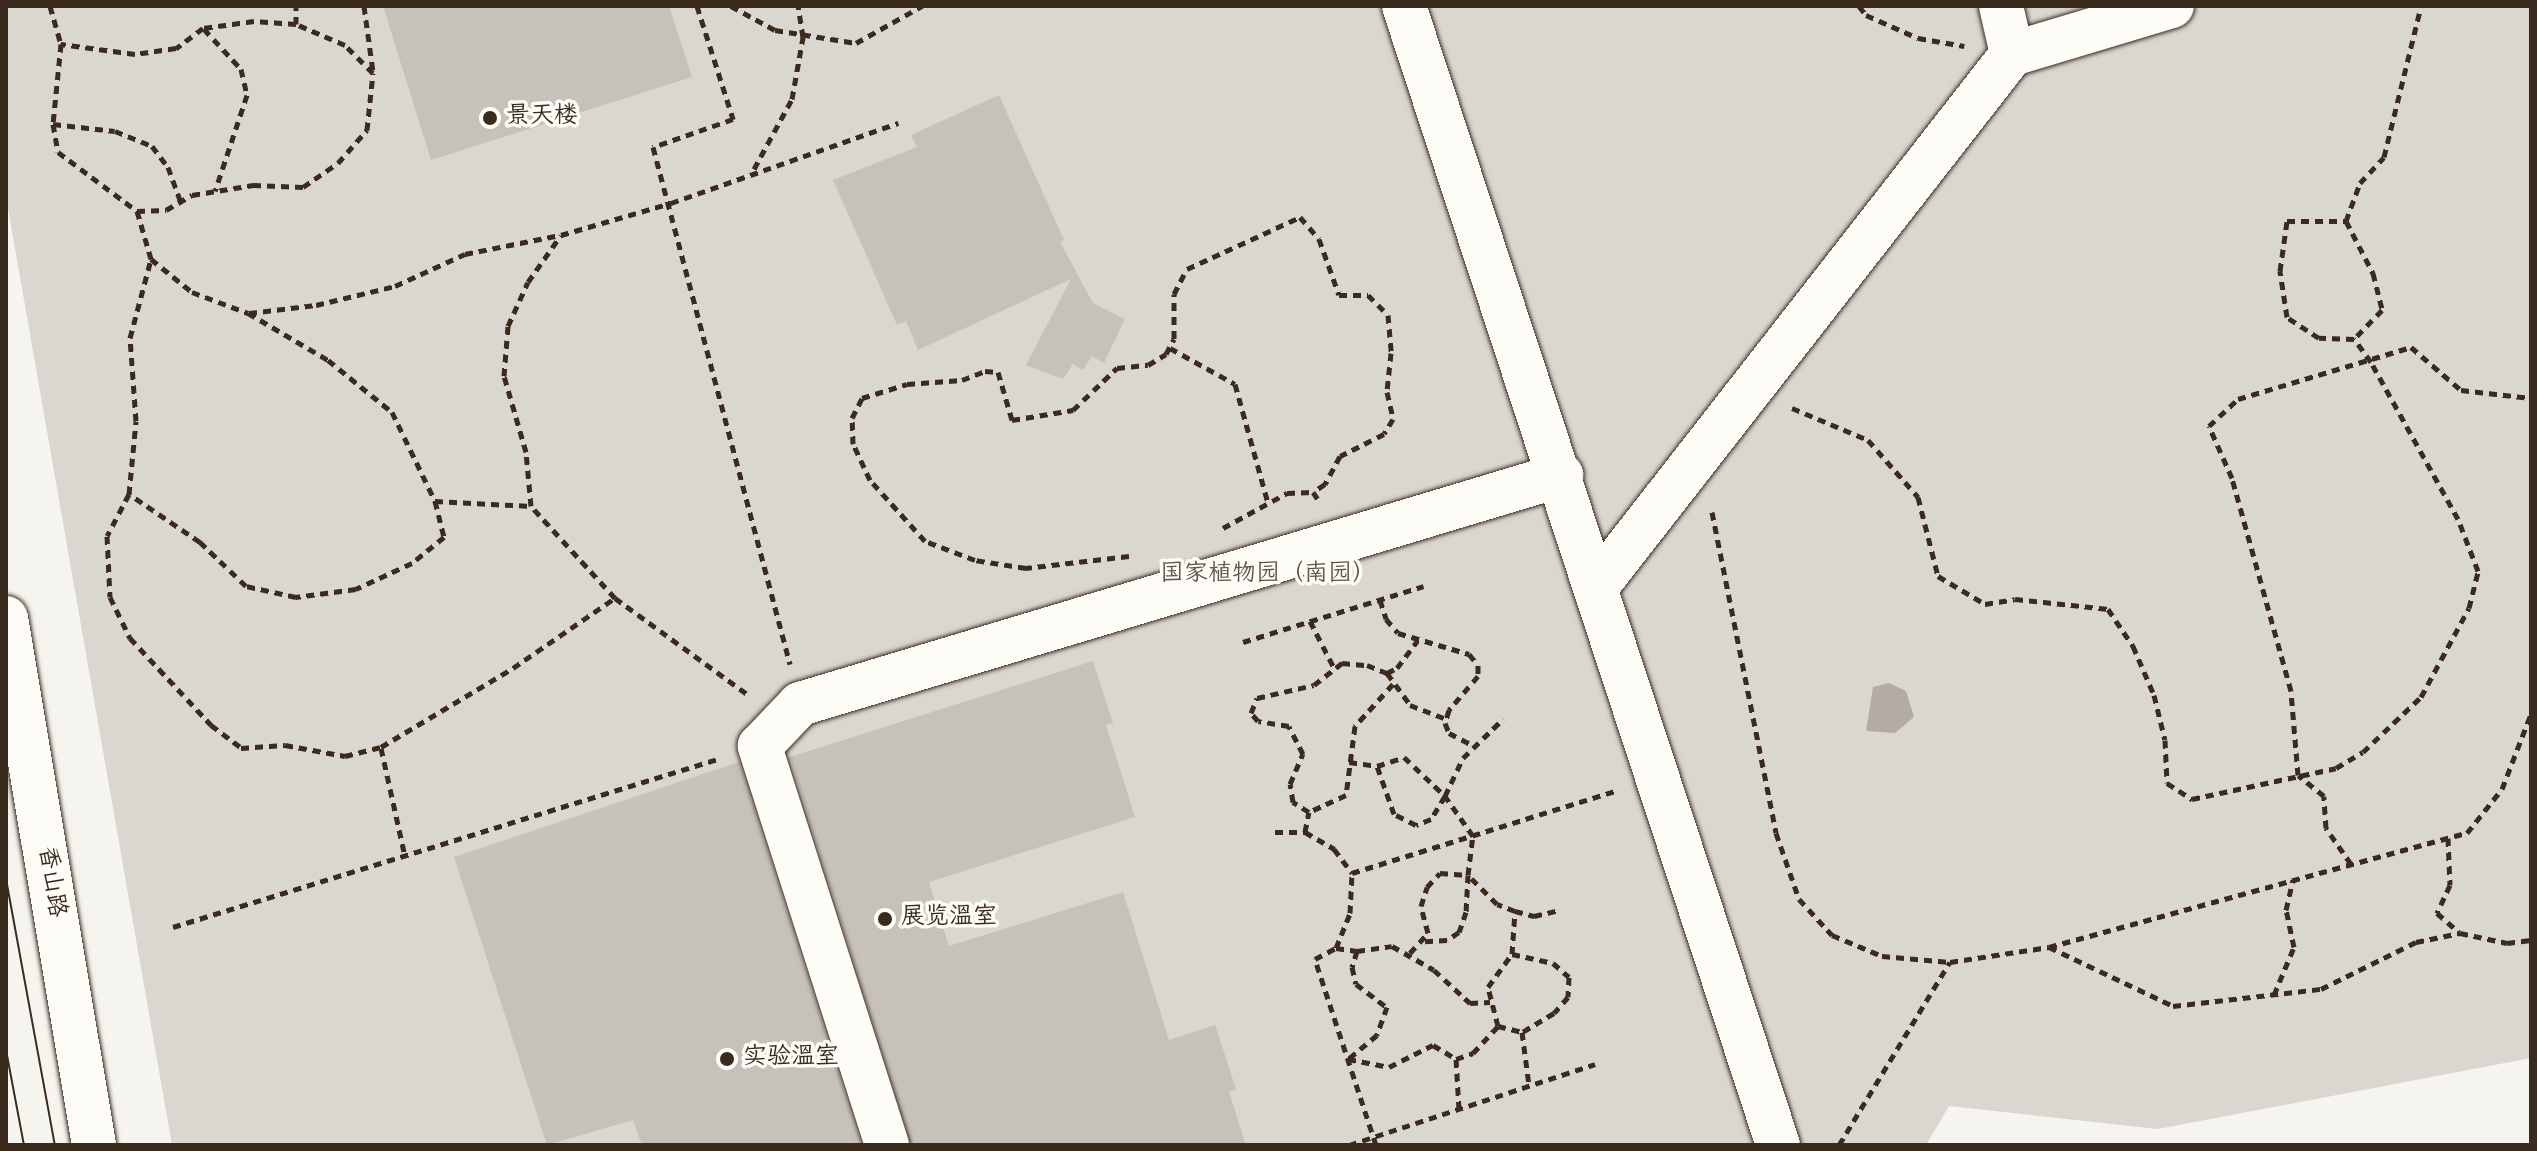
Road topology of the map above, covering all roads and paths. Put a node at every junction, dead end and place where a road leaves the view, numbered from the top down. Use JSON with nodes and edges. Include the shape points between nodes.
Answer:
{"nodes":[{"id":1,"x":50,"y":6,"type":"edge"},
{"id":2,"x":296,"y":6,"type":"edge"},
{"id":3,"x":364,"y":6,"type":"edge"},
{"id":4,"x":697,"y":6,"type":"edge"},
{"id":5,"x":731,"y":6,"type":"edge"},
{"id":6,"x":798,"y":6,"type":"edge"},
{"id":7,"x":922,"y":6,"type":"edge"},
{"id":8,"x":1404,"y":6,"type":"edge"},
{"id":9,"x":1859,"y":6,"type":"edge"},
{"id":10,"x":2001,"y":6,"type":"edge"},
{"id":11,"x":2172,"y":6,"type":"edge"},
{"id":12,"x":2421,"y":6,"type":"edge"},
{"id":13,"x":296,"y":24,"type":"junction"},
{"id":14,"x":203,"y":28,"type":"junction"},
{"id":15,"x":803,"y":37,"type":"junction"},
{"id":16,"x":61,"y":44,"type":"junction"},
{"id":17,"x":2012,"y":54,"type":"junction"},
{"id":18,"x":373,"y":73,"type":"junction"},
{"id":19,"x":898,"y":123,"type":"dead end"},
{"id":20,"x":53,"y":124,"type":"junction"},
{"id":21,"x":754,"y":170,"type":"junction"},
{"id":22,"x":215,"y":191,"type":"junction"},
{"id":23,"x":181,"y":202,"type":"junction"},
{"id":24,"x":671,"y":203,"type":"junction"},
{"id":25,"x":137,"y":211,"type":"junction"},
{"id":26,"x":2346,"y":221,"type":"junction"},
{"id":27,"x":561,"y":235,"type":"junction"},
{"id":28,"x":151,"y":259,"type":"junction"},
{"id":29,"x":248,"y":313,"type":"junction"},
{"id":30,"x":2354,"y":339,"type":"junction"},
{"id":31,"x":1170,"y":348,"type":"junction"},
{"id":32,"x":2371,"y":362,"type":"junction"},
{"id":33,"x":1757,"y":381,"type":"junction"},
{"id":34,"x":2531,"y":398,"type":"edge"},
{"id":35,"x":1701,"y":452,"type":"junction"},
{"id":36,"x":1561,"y":475,"type":"junction"},
{"id":37,"x":1313,"y":492,"type":"junction"},
{"id":38,"x":129,"y":494,"type":"junction"},
{"id":39,"x":435,"y":501,"type":"junction"},
{"id":40,"x":1268,"y":503,"type":"junction"},
{"id":41,"x":531,"y":506,"type":"junction"},
{"id":42,"x":1209,"y":532,"type":"dead end"},
{"id":43,"x":1336,"y":543,"type":"junction"},
{"id":44,"x":1135,"y":555,"type":"dead end"},
{"id":45,"x":1424,"y":586,"type":"dead end"},
{"id":46,"x":1597,"y":586,"type":"junction"},
{"id":47,"x":615,"y":598,"type":"junction"},
{"id":48,"x":1380,"y":600,"type":"junction"},
{"id":49,"x":6,"y":618,"type":"edge"},
{"id":50,"x":1310,"y":621,"type":"junction"},
{"id":51,"x":1417,"y":641,"type":"junction"},
{"id":52,"x":1243,"y":642,"type":"dead end"},
{"id":53,"x":1334,"y":668,"type":"junction"},
{"id":54,"x":1387,"y":673,"type":"junction"},
{"id":55,"x":1393,"y":684,"type":"junction"},
{"id":56,"x":2531,"y":714,"type":"edge"},
{"id":57,"x":1446,"y":719,"type":"junction"},
{"id":58,"x":1503,"y":719,"type":"dead end"},
{"id":59,"x":781,"y":723,"type":"junction"},
{"id":60,"x":1475,"y":746,"type":"junction"},
{"id":61,"x":381,"y":747,"type":"junction"},
{"id":62,"x":1349,"y":762,"type":"junction"},
{"id":63,"x":1377,"y":766,"type":"junction"},
{"id":64,"x":2298,"y":775,"type":"junction"},
{"id":65,"x":1659,"y":778,"type":"junction"},
{"id":66,"x":1445,"y":796,"type":"junction"},
{"id":67,"x":1309,"y":812,"type":"junction"},
{"id":68,"x":1275,"y":832,"type":"dead end"},
{"id":69,"x":1305,"y":832,"type":"junction"},
{"id":70,"x":1473,"y":836,"type":"junction"},
{"id":71,"x":2448,"y":838,"type":"junction"},
{"id":72,"x":405,"y":856,"type":"junction"},
{"id":73,"x":2351,"y":864,"type":"junction"},
{"id":74,"x":1352,"y":873,"type":"junction"},
{"id":75,"x":1468,"y":875,"type":"junction"},
{"id":76,"x":2293,"y":880,"type":"junction"},
{"id":77,"x":1559,"y":910,"type":"dead end"},
{"id":78,"x":1515,"y":911,"type":"junction"},
{"id":79,"x":173,"y":927,"type":"dead end"},
{"id":80,"x":2460,"y":933,"type":"junction"},
{"id":81,"x":2531,"y":940,"type":"edge"},
{"id":82,"x":1425,"y":941,"type":"junction"},
{"id":83,"x":2049,"y":947,"type":"junction"},
{"id":84,"x":1336,"y":948,"type":"junction"},
{"id":85,"x":1357,"y":951,"type":"junction"},
{"id":86,"x":1410,"y":953,"type":"junction"},
{"id":87,"x":1512,"y":954,"type":"junction"},
{"id":88,"x":1950,"y":962,"type":"junction"},
{"id":89,"x":2274,"y":996,"type":"junction"},
{"id":90,"x":1490,"y":1002,"type":"junction"},
{"id":91,"x":1498,"y":1026,"type":"junction"},
{"id":92,"x":1522,"y":1032,"type":"junction"},
{"id":93,"x":1348,"y":1059,"type":"junction"},
{"id":94,"x":1456,"y":1059,"type":"junction"},
{"id":95,"x":1595,"y":1064,"type":"dead end"},
{"id":96,"x":1529,"y":1085,"type":"junction"},
{"id":97,"x":1459,"y":1109,"type":"junction"},
{"id":98,"x":1373,"y":1137,"type":"junction"},
{"id":99,"x":94,"y":1145,"type":"edge"},
{"id":100,"x":887,"y":1145,"type":"edge"},
{"id":101,"x":1349,"y":1145,"type":"edge"},
{"id":102,"x":1376,"y":1145,"type":"edge"},
{"id":103,"x":1778,"y":1145,"type":"edge"},
{"id":104,"x":1839,"y":1145,"type":"edge"}],
"edges":[{"from":1,"to":16,"type":"path"},
{"from":2,"to":13,"type":"path"},
{"from":3,"to":18,"type":"path"},
{"from":4,"to":24,"type":"path","via":[[733,119],[653,147]]},
{"from":5,"to":15,"type":"path","via":[[775,30]]},
{"from":6,"to":15,"type":"path"},
{"from":7,"to":15,"type":"path","via":[[856,43]]},
{"from":8,"to":36,"type":"street"},
{"from":9,"to":17,"type":"path","via":[[1866,15],[1918,38]]},
{"from":10,"to":17,"type":"street"},
{"from":11,"to":17,"type":"street"},
{"from":12,"to":26,"type":"path","via":[[2384,157],[2360,183]]},
{"from":13,"to":14,"type":"path","via":[[254,21]]},
{"from":13,"to":18,"type":"path","via":[[345,45]]},
{"from":14,"to":16,"type":"path","via":[[176,48],[135,54]]},
{"from":14,"to":22,"type":"path","via":[[241,69],[247,95]]},
{"from":15,"to":21,"type":"path","via":[[792,99]]},
{"from":16,"to":20,"type":"path"},
{"from":17,"to":33,"type":"street"},
{"from":18,"to":22,"type":"path","via":[[367,130],[338,163],[303,187],[253,185]]},
{"from":19,"to":21,"type":"path"},
{"from":20,"to":23,"type":"path","via":[[115,131],[152,146],[168,167]]},
{"from":20,"to":25,"type":"path","via":[[58,152]]},
{"from":21,"to":24,"type":"path"},
{"from":22,"to":23,"type":"path"},
{"from":23,"to":25,"type":"path","via":[[166,210]]},
{"from":24,"to":27,"type":"path"},
{"from":24,"to":59,"type":"path"},
{"from":25,"to":28,"type":"path"},
{"from":26,"to":30,"type":"path","via":[[2373,273],[2382,310]]},
{"from":26,"to":30,"type":"path","via":[[2287,221],[2280,271],[2287,317],[2319,338]]},
{"from":27,"to":29,"type":"path","via":[[465,254],[395,286]]},
{"from":27,"to":41,"type":"path","via":[[528,282],[508,326],[504,376],[526,452]]},
{"from":28,"to":29,"type":"path","via":[[192,292]]},
{"from":28,"to":38,"type":"path","via":[[130,338],[136,421]]},
{"from":29,"to":39,"type":"path","via":[[328,360],[392,412]]},
{"from":30,"to":32,"type":"path"},
{"from":31,"to":37,"type":"path","via":[[1174,294],[1187,269],[1300,217],[1319,239],[1339,295],[1368,295],[1388,315],[1391,353],[1387,392],[1393,419],[1384,434],[1340,456],[1325,484]]},
{"from":31,"to":40,"type":"path","via":[[1235,384]]},
{"from":31,"to":44,"type":"path","via":[[1148,365],[1117,368],[1073,410],[1049,416],[1012,420],[998,372],[985,371],[938,386],[907,384],[881,391],[862,398],[852,418],[853,444],[870,480],[925,541],[975,560],[1026,568]]},
{"from":32,"to":34,"type":"path","via":[[2411,347],[2461,390]]},
{"from":32,"to":64,"type":"path","via":[[2458,519],[2478,571],[2469,608],[2421,697],[2363,752],[2336,768]]},
{"from":32,"to":64,"type":"path","via":[[2238,399],[2209,426],[2232,478],[2291,691]]},
{"from":33,"to":35,"type":"street"},
{"from":33,"to":64,"type":"path","via":[[1800,414],[1868,440],[1918,497],[1938,576],[1985,604],[2015,599],[2108,609],[2133,646],[2154,695],[2165,740],[2167,783],[2192,799]]},
{"from":35,"to":46,"type":"street"},
{"from":35,"to":88,"type":"path","via":[[1776,833],[1799,899],[1832,935],[1869,951]]},
{"from":36,"to":43,"type":"street"},
{"from":36,"to":46,"type":"street"},
{"from":37,"to":40,"type":"path","via":[[1287,493]]},
{"from":37,"to":43,"type":"path"},
{"from":38,"to":39,"type":"path","via":[[200,542],[246,586],[296,597],[356,589],[412,563],[444,537]]},
{"from":38,"to":61,"type":"path","via":[[107,536],[110,597],[130,638],[211,725],[241,748],[285,745],[345,756]]},
{"from":39,"to":41,"type":"path"},
{"from":40,"to":42,"type":"path"},
{"from":41,"to":47,"type":"path"},
{"from":43,"to":59,"type":"street"},
{"from":45,"to":48,"type":"path"},
{"from":46,"to":65,"type":"street"},
{"from":47,"to":59,"type":"path"},
{"from":47,"to":61,"type":"path","via":[[513,668]]},
{"from":48,"to":50,"type":"path"},
{"from":48,"to":51,"type":"path","via":[[1392,626]]},
{"from":49,"to":99,"type":"street","name":"香山路"},
{"from":50,"to":52,"type":"path"},
{"from":50,"to":53,"type":"path"},
{"from":51,"to":54,"type":"path"},
{"from":51,"to":57,"type":"path","via":[[1469,654],[1478,665],[1478,676]]},
{"from":53,"to":54,"type":"path","via":[[1354,664]]},
{"from":53,"to":67,"type":"path","via":[[1314,685],[1257,698],[1251,713],[1258,721],[1289,726],[1298,739],[1303,754],[1290,784],[1293,802]]},
{"from":54,"to":55,"type":"path"},
{"from":55,"to":57,"type":"path","via":[[1410,705]]},
{"from":55,"to":62,"type":"path","via":[[1355,726]]},
{"from":56,"to":71,"type":"path","via":[[2502,789],[2467,833]]},
{"from":57,"to":60,"type":"path","via":[[1449,733]]},
{"from":58,"to":60,"type":"path"},
{"from":59,"to":72,"type":"path"},
{"from":59,"to":100,"type":"street"},
{"from":60,"to":66,"type":"path"},
{"from":61,"to":72,"type":"path"},
{"from":62,"to":63,"type":"path"},
{"from":62,"to":67,"type":"path","via":[[1346,795]]},
{"from":63,"to":66,"type":"path","via":[[1404,757]]},
{"from":63,"to":66,"type":"path","via":[[1394,814],[1416,825],[1431,819]]},
{"from":64,"to":73,"type":"path","via":[[2324,796],[2326,828]]},
{"from":65,"to":70,"type":"path"},
{"from":65,"to":103,"type":"street"},
{"from":66,"to":70,"type":"path"},
{"from":67,"to":69,"type":"path"},
{"from":68,"to":69,"type":"path"},
{"from":69,"to":74,"type":"path","via":[[1334,849]]},
{"from":70,"to":74,"type":"path"},
{"from":70,"to":75,"type":"path"},
{"from":71,"to":73,"type":"path"},
{"from":71,"to":80,"type":"path","via":[[2450,885],[2437,913]]},
{"from":72,"to":79,"type":"path"},
{"from":73,"to":76,"type":"path"},
{"from":74,"to":84,"type":"path","via":[[1350,913]]},
{"from":75,"to":78,"type":"path","via":[[1497,904]]},
{"from":75,"to":82,"type":"path","via":[[1459,932],[1447,940]]},
{"from":75,"to":82,"type":"path","via":[[1440,873],[1427,887],[1421,906]]},
{"from":76,"to":83,"type":"path"},
{"from":76,"to":89,"type":"path","via":[[2286,910],[2294,947]]},
{"from":77,"to":78,"type":"path","via":[[1534,916]]},
{"from":78,"to":87,"type":"path"},
{"from":80,"to":81,"type":"path","via":[[2507,943]]},
{"from":80,"to":89,"type":"path","via":[[2416,942],[2321,989]]},
{"from":82,"to":86,"type":"path"},
{"from":83,"to":88,"type":"path"},
{"from":83,"to":89,"type":"path","via":[[2173,1006]]},
{"from":84,"to":85,"type":"path"},
{"from":84,"to":93,"type":"path","via":[[1315,959]]},
{"from":85,"to":86,"type":"path","via":[[1392,946]]},
{"from":85,"to":93,"type":"path","via":[[1352,967],[1356,984],[1387,1007],[1377,1035]]},
{"from":86,"to":90,"type":"path","via":[[1470,1003]]},
{"from":87,"to":90,"type":"path","via":[[1488,987]]},
{"from":87,"to":92,"type":"path","via":[[1553,963],[1569,977],[1568,997],[1554,1013]]},
{"from":88,"to":104,"type":"path"},
{"from":90,"to":91,"type":"path"},
{"from":91,"to":92,"type":"path"},
{"from":91,"to":94,"type":"path","via":[[1473,1053]]},
{"from":92,"to":96,"type":"path"},
{"from":93,"to":94,"type":"path","via":[[1389,1067],[1433,1045]]},
{"from":93,"to":98,"type":"path"},
{"from":94,"to":97,"type":"path"},
{"from":95,"to":96,"type":"path"},
{"from":96,"to":97,"type":"path"},
{"from":97,"to":98,"type":"path"},
{"from":98,"to":101,"type":"path"},
{"from":98,"to":102,"type":"path"}]}
